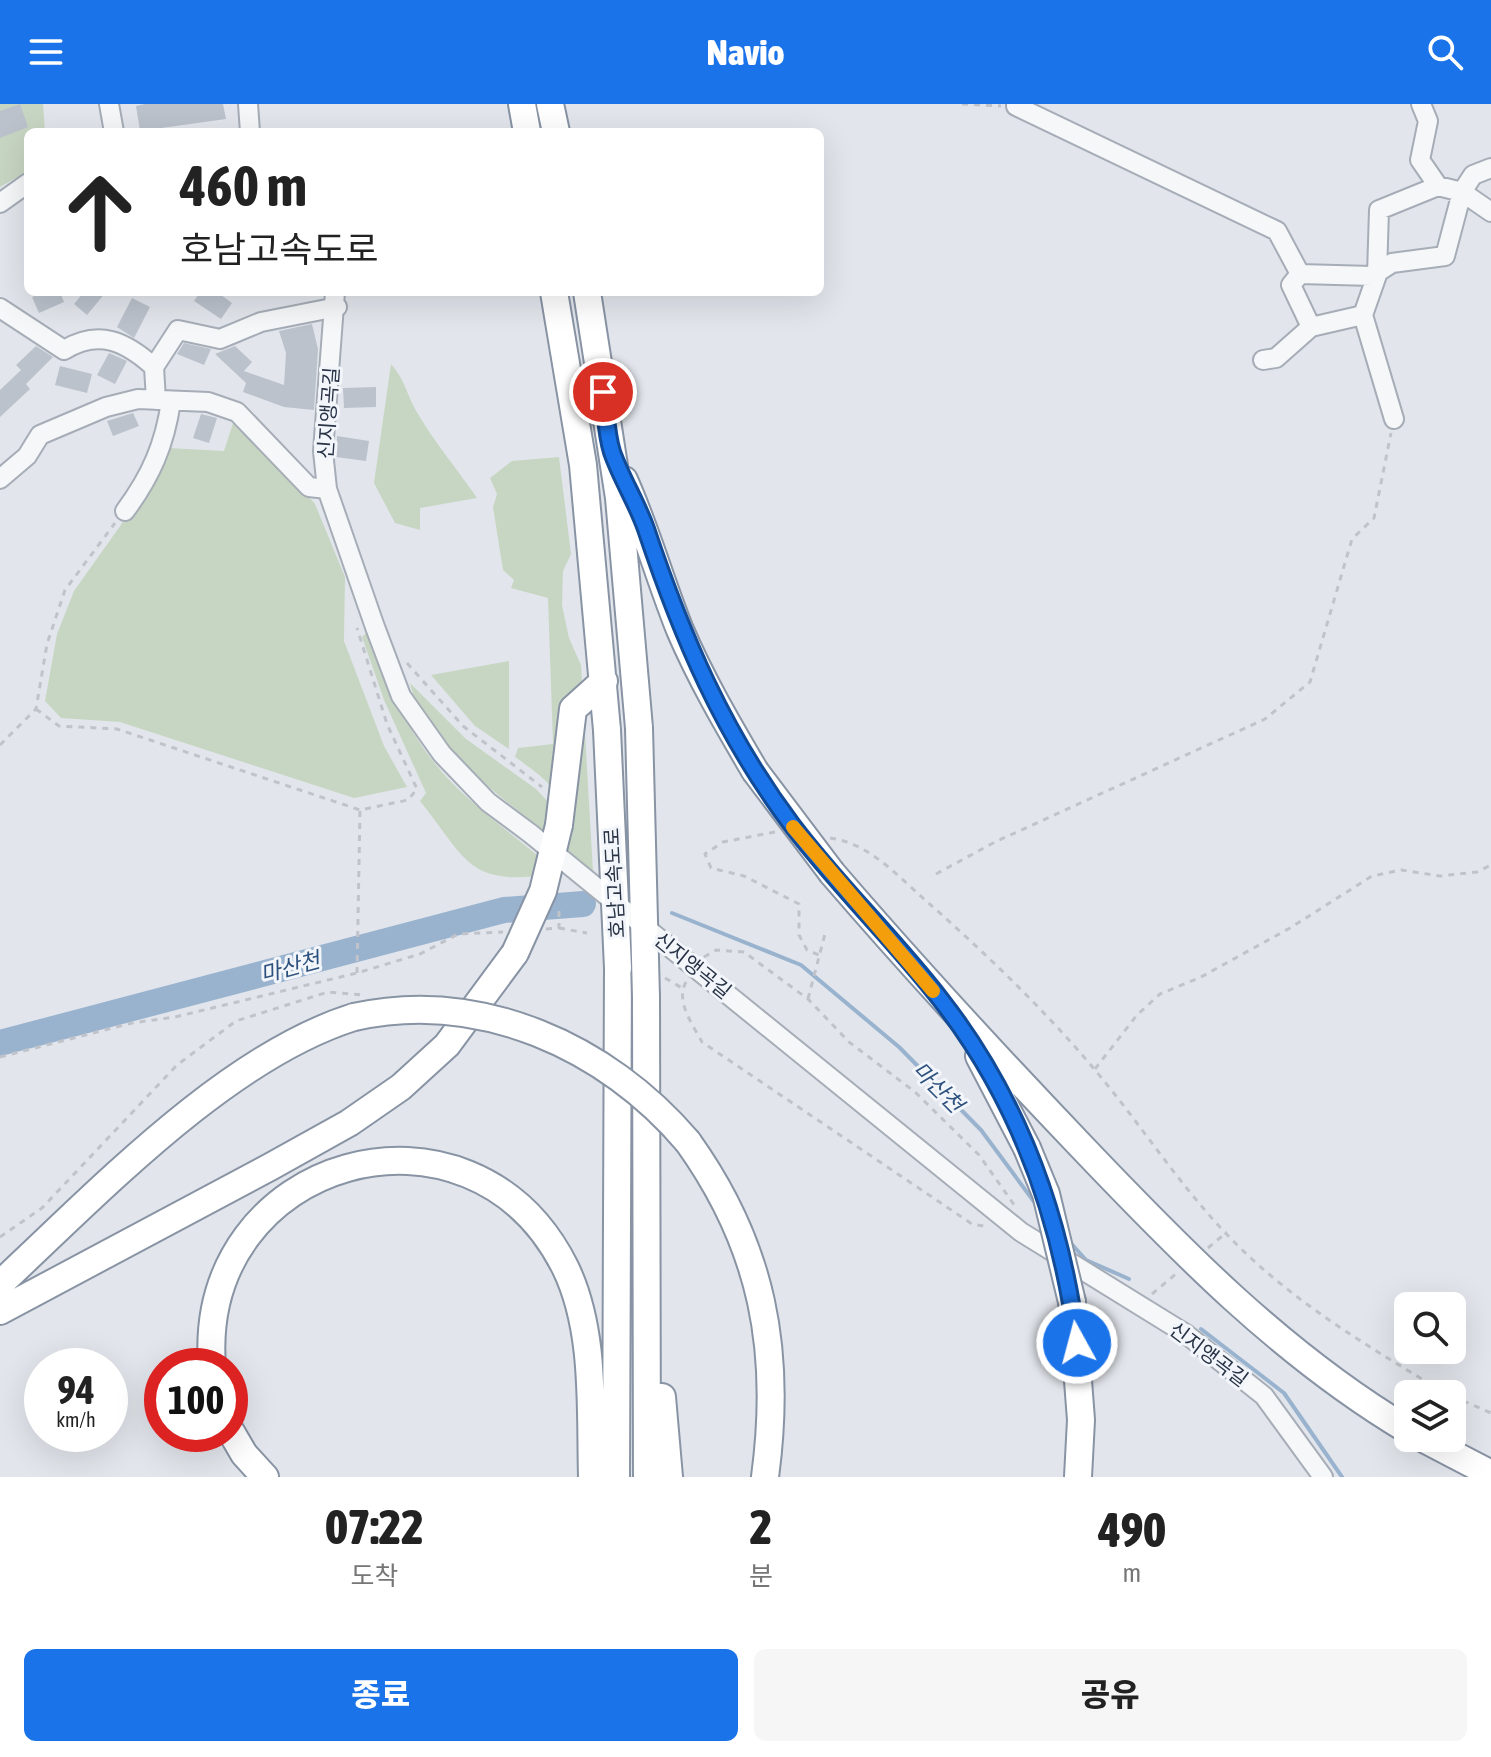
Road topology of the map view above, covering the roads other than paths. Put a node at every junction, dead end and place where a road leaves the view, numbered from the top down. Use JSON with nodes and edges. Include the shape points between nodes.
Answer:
{"nodes":[{"id":1,"x":109,"y":104,"type":"edge"},
{"id":2,"x":248,"y":104,"type":"edge"},
{"id":3,"x":522,"y":104,"type":"edge"},
{"id":4,"x":550,"y":104,"type":"edge"},
{"id":5,"x":1421,"y":104,"type":"edge"},
{"id":6,"x":1016,"y":106,"type":"road end"},
{"id":7,"x":113,"y":128,"type":"edge"},
{"id":8,"x":250,"y":128,"type":"edge"},
{"id":9,"x":526,"y":128,"type":"edge"},
{"id":10,"x":555,"y":128,"type":"edge"},
{"id":11,"x":1491,"y":168,"type":"edge"},
{"id":12,"x":24,"y":186,"type":"edge"},
{"id":13,"x":1438,"y":186,"type":"junction"},
{"id":14,"x":1462,"y":192,"type":"junction"},
{"id":15,"x":0,"y":203,"type":"edge"},
{"id":16,"x":1491,"y":212,"type":"edge"},
{"id":17,"x":1300,"y":274,"type":"junction"},
{"id":18,"x":1377,"y":275,"type":"junction"},
{"id":19,"x":555,"y":296,"type":"edge"},
{"id":20,"x":588,"y":296,"type":"edge"},
{"id":21,"x":336,"y":300,"type":"edge"},
{"id":22,"x":0,"y":308,"type":"edge"},
{"id":23,"x":1363,"y":315,"type":"junction"},
{"id":24,"x":1311,"y":327,"type":"junction"},
{"id":25,"x":1263,"y":360,"type":"dead end"},
{"id":26,"x":154,"y":367,"type":"junction"},
{"id":27,"x":164,"y":400,"type":"junction"},
{"id":28,"x":1394,"y":419,"type":"road end"},
{"id":29,"x":612,"y":450,"type":"junction"},
{"id":30,"x":0,"y":479,"type":"edge"},
{"id":31,"x":327,"y":489,"type":"junction"},
{"id":32,"x":125,"y":511,"type":"road end"},
{"id":33,"x":604,"y":681,"type":"junction"},
{"id":34,"x":941,"y":1000,"type":"junction"},
{"id":35,"x":616,"y":1184,"type":"junction"},
{"id":36,"x":646,"y":1238,"type":"junction"},
{"id":37,"x":0,"y":1284,"type":"edge"},
{"id":38,"x":0,"y":1311,"type":"edge"},
{"id":39,"x":211,"y":1348,"type":"edge"},
{"id":40,"x":590,"y":1376,"type":"junction"},
{"id":41,"x":1394,"y":1420,"type":"edge"},
{"id":42,"x":243,"y":1452,"type":"edge"},
{"id":43,"x":1449,"y":1452,"type":"edge"},
{"id":44,"x":1079,"y":1472,"type":"edge"},
{"id":45,"x":1491,"y":1474,"type":"edge"},
{"id":46,"x":265,"y":1477,"type":"edge"},
{"id":47,"x":592,"y":1477,"type":"edge"},
{"id":48,"x":616,"y":1477,"type":"edge"},
{"id":49,"x":647,"y":1477,"type":"edge"},
{"id":50,"x":669,"y":1477,"type":"edge"},
{"id":51,"x":765,"y":1477,"type":"edge"},
{"id":52,"x":1323,"y":1477,"type":"edge"}],
"edges":[{"from":1,"to":7,"type":"street"},
{"from":2,"to":8,"type":"street"},
{"from":3,"to":9,"type":"highway"},
{"from":4,"to":10,"type":"highway"},
{"from":5,"to":13,"type":"street","via":[[1428,121],[1420,160]]},
{"from":6,"to":17,"type":"street","via":[[1277,231]]},
{"from":11,"to":14,"type":"street","via":[[1473,175]]},
{"from":12,"to":15,"type":"street"},
{"from":13,"to":14,"type":"street"},
{"from":13,"to":18,"type":"street","via":[[1379,210]]},
{"from":14,"to":16,"type":"street"},
{"from":14,"to":18,"type":"street","via":[[1445,256],[1392,263]]},
{"from":17,"to":18,"type":"street"},
{"from":17,"to":24,"type":"street","via":[[1291,285]]},
{"from":18,"to":23,"type":"street"},
{"from":19,"to":33,"type":"highway","name":"호남고속도로","via":[[583,465]]},
{"from":20,"to":29,"type":"highway","name":"호남고속도로"},
{"from":21,"to":26,"type":"street","via":[[220,339],[178,330]]},
{"from":21,"to":31,"type":"street","name":"신지앵곡길","via":[[323,451]]},
{"from":22,"to":26,"type":"street","via":[[64,350],[84,338],[108,339]]},
{"from":23,"to":24,"type":"street"},
{"from":23,"to":28,"type":"street"},
{"from":24,"to":25,"type":"street","via":[[1276,358]]},
{"from":26,"to":27,"type":"street"},
{"from":27,"to":30,"type":"street","via":[[138,399],[106,407],[40,435],[27,456]]},
{"from":27,"to":31,"type":"street","via":[[208,402],[237,412],[309,487]]},
{"from":27,"to":32,"type":"street","via":[[159,456]]},
{"from":29,"to":34,"type":"highway","bridge":true,"via":[[680,630],[755,771],[832,873]]},
{"from":29,"to":36,"type":"highway","name":"호남고속도로","bridge":true,"via":[[639,728]]},
{"from":31,"to":52,"type":"street","name":"신지앵곡길","bridge":true,"via":[[401,696],[442,754],[488,802],[1021,1232],[1186,1334],[1264,1396]]},
{"from":33,"to":35,"type":"highway","name":"호남고속도로","bridge":true,"via":[[618,968]]},
{"from":33,"to":38,"type":"highway","bridge":true,"via":[[573,709],[559,825],[543,891],[447,1045],[388,1096],[283,1160]]},
{"from":34,"to":41,"type":"highway","via":[[1235,1301],[1300,1355]]},
{"from":34,"to":44,"type":"highway","bridge":true,"via":[[989,1070],[1046,1194],[1072,1302],[1081,1420]]},
{"from":35,"to":40,"type":"highway"},
{"from":35,"to":48,"type":"highway","name":"호남고속도로"},
{"from":36,"to":49,"type":"highway","name":"호남고속도로"},
{"from":36,"to":50,"type":"highway"},
{"from":37,"to":51,"type":"highway","bridge":true,"via":[[233,1079],[306,1036],[354,1017],[411,1007],[483,1015],[519,1025],[611,1074],[672,1124],[726,1200],[765,1312],[773,1393]]},
{"from":39,"to":40,"type":"highway","via":[[221,1283],[263,1215],[288,1194],[354,1164],[419,1161],[467,1174],[509,1198],[550,1242],[566,1270]]},
{"from":40,"to":47,"type":"highway"},
{"from":42,"to":46,"type":"highway"},
{"from":43,"to":45,"type":"highway"}]}
